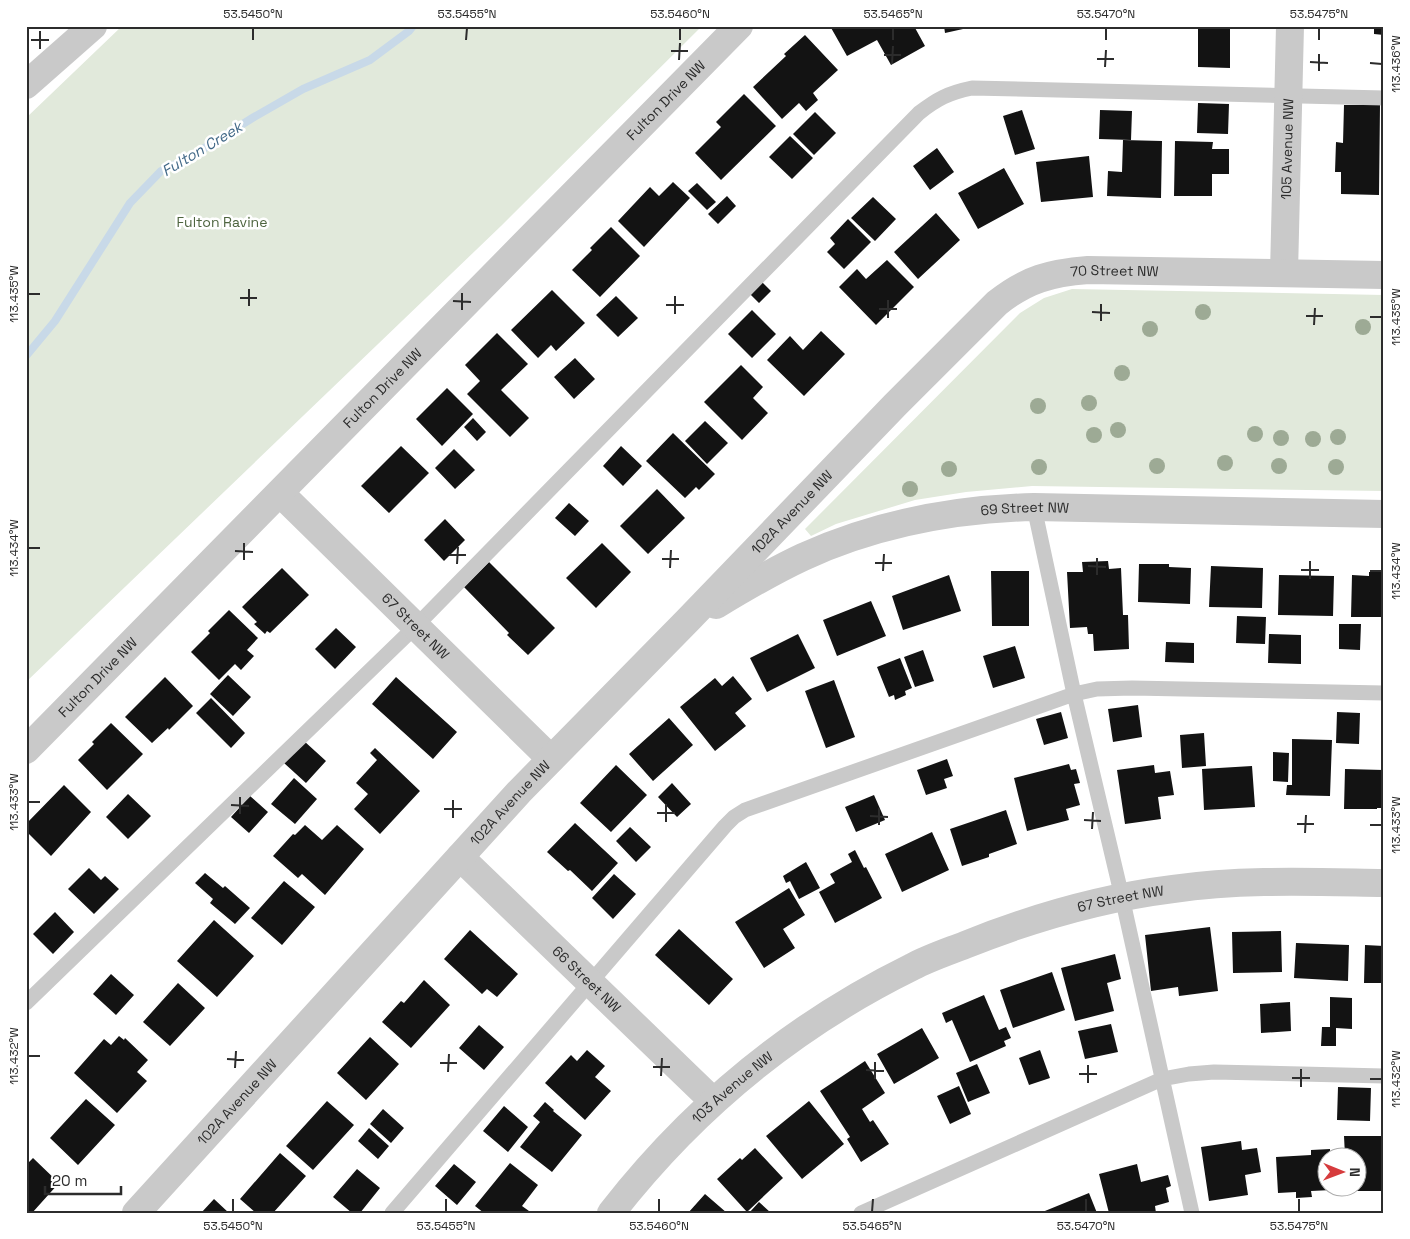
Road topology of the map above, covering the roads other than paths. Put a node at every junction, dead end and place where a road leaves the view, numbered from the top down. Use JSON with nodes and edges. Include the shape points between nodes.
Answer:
{"nodes":[{"id":1,"x":93,"y":26,"type":"edge"},
{"id":2,"x":739,"y":26,"type":"edge"},
{"id":3,"x":1290,"y":26,"type":"edge"},
{"id":4,"x":26,"y":85,"type":"edge"},
{"id":5,"x":1288,"y":96,"type":"junction"},
{"id":6,"x":1384,"y":98,"type":"edge"},
{"id":7,"x":1284,"y":273,"type":"junction"},
{"id":8,"x":1384,"y":275,"type":"edge"},
{"id":9,"x":895,"y":405,"type":"joint"},
{"id":10,"x":280,"y":493,"type":"junction"},
{"id":11,"x":1034,"y":507,"type":"junction"},
{"id":12,"x":1384,"y":514,"type":"edge"},
{"id":13,"x":688,"y":620,"type":"junction"},
{"id":14,"x":416,"y":626,"type":"junction"},
{"id":15,"x":1384,"y":693,"type":"edge"},
{"id":16,"x":1074,"y":694,"type":"junction"},
{"id":17,"x":26,"y":750,"type":"edge"},
{"id":18,"x":551,"y":759,"type":"junction"},
{"id":19,"x":460,"y":856,"type":"junction"},
{"id":20,"x":1384,"y":883,"type":"edge"},
{"id":21,"x":1122,"y":897,"type":"junction"},
{"id":22,"x":590,"y":982,"type":"junction"},
{"id":23,"x":874,"y":987,"type":"joint"},
{"id":24,"x":26,"y":1003,"type":"edge"},
{"id":25,"x":1384,"y":1076,"type":"edge"},
{"id":26,"x":1162,"y":1079,"type":"junction"},
{"id":27,"x":713,"y":1101,"type":"junction"},
{"id":28,"x":136,"y":1213,"type":"edge"},
{"id":29,"x":392,"y":1213,"type":"edge"},
{"id":30,"x":611,"y":1213,"type":"edge"},
{"id":31,"x":861,"y":1213,"type":"edge"},
{"id":32,"x":1192,"y":1213,"type":"edge"}],
"edges":[{"from":1,"to":4,"type":"street"},
{"from":2,"to":10,"type":"street","name":"Fulton Drive NW"},
{"from":3,"to":5,"type":"street","name":"105 Avenue NW"},
{"from":5,"to":6,"type":"lane"},
{"from":5,"to":7,"type":"street","name":"105 Avenue NW"},
{"from":5,"to":14,"type":"lane","via":[[972,88],[937,99],[919,113]]},
{"from":7,"to":8,"type":"street","name":"70 Street NW"},
{"from":7,"to":9,"type":"street","name":"70 Street NW","via":[[1088,270],[1046,276],[1013,290],[997,303]]},
{"from":9,"to":13,"type":"street","name":"102A Avenue NW"},
{"from":10,"to":14,"type":"street","name":"67 Street NW"},
{"from":10,"to":17,"type":"street","name":"Fulton Drive NW"},
{"from":11,"to":12,"type":"street","name":"69 Street NW"},
{"from":11,"to":13,"type":"street","name":"69 Street NW","via":[[933,517],[847,540],[804,556]]},
{"from":11,"to":16,"type":"lane"},
{"from":13,"to":18,"type":"street","name":"102A Avenue NW"},
{"from":14,"to":18,"type":"street","name":"67 Street NW"},
{"from":14,"to":24,"type":"lane"},
{"from":15,"to":16,"type":"lane","via":[[1132,688],[1097,689]]},
{"from":16,"to":21,"type":"lane"},
{"from":16,"to":22,"type":"lane","via":[[746,810],[734,817]]},
{"from":18,"to":19,"type":"street","name":"102A Avenue NW"},
{"from":19,"to":22,"type":"street","name":"66 Street NW"},
{"from":19,"to":28,"type":"street","name":"102A Avenue NW"},
{"from":20,"to":21,"type":"street","name":"67 Street NW","via":[[1249,882]]},
{"from":21,"to":23,"type":"street","name":"67 Street NW","via":[[1061,911],[990,935],[913,966]]},
{"from":21,"to":26,"type":"lane"},
{"from":22,"to":27,"type":"street","name":"66 Street NW"},
{"from":22,"to":29,"type":"lane"},
{"from":23,"to":27,"type":"street","name":"103 Avenue NW","via":[[805,1029]]},
{"from":25,"to":26,"type":"lane","via":[[1214,1072]]},
{"from":26,"to":31,"type":"lane"},
{"from":26,"to":32,"type":"lane"},
{"from":27,"to":30,"type":"street","name":"103 Avenue NW","via":[[674,1139]]}]}
